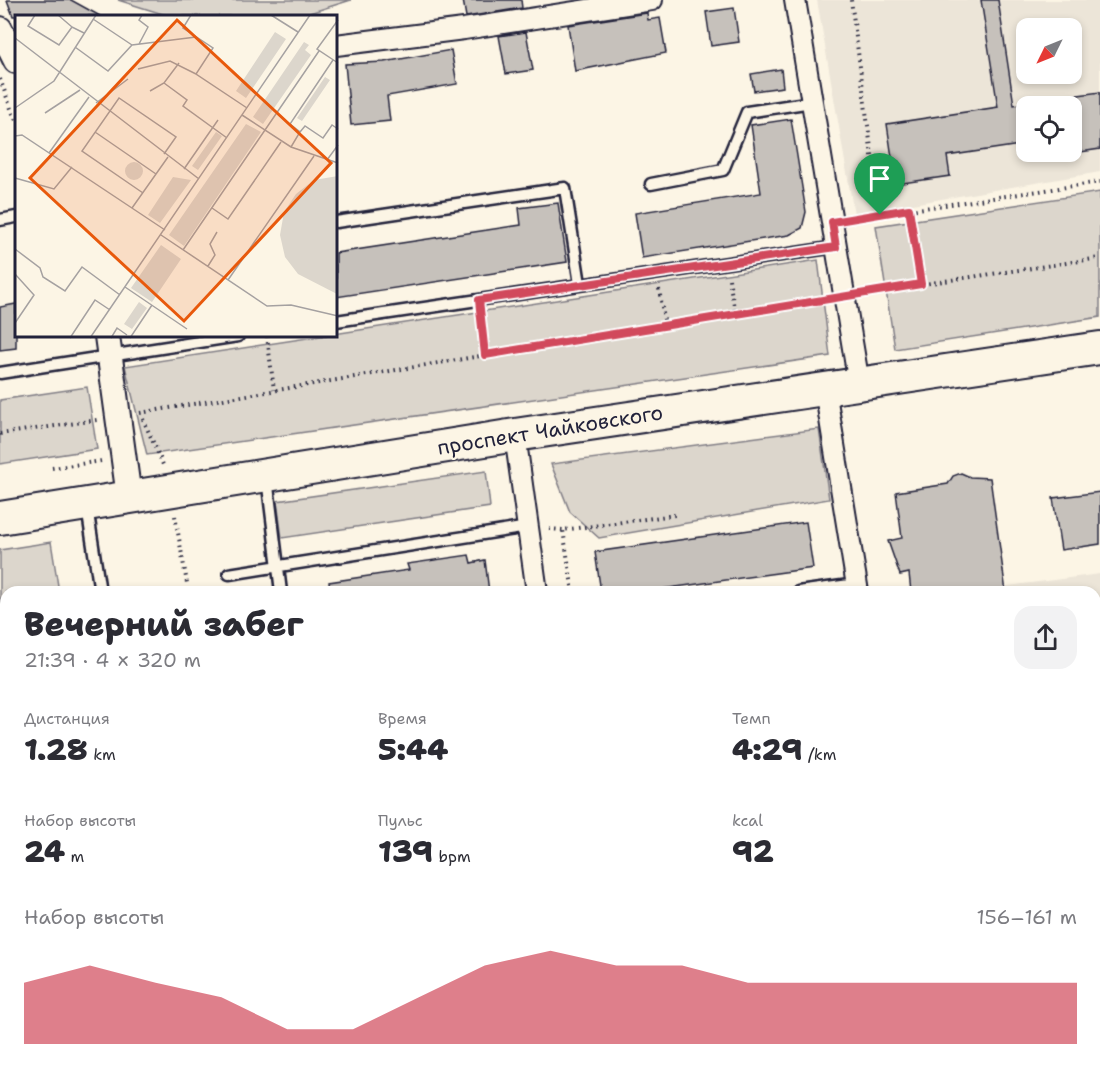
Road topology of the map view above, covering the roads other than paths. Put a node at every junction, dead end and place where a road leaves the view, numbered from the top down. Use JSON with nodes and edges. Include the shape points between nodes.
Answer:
{"nodes":[{"id":1,"x":652,"y":0,"type":"edge"},
{"id":2,"x":795,"y":0,"type":"edge"},
{"id":3,"x":0,"y":29,"type":"edge"},
{"id":4,"x":338,"y":45,"type":"edge"},
{"id":5,"x":15,"y":59,"type":"edge"},
{"id":6,"x":812,"y":102,"type":"junction"},
{"id":7,"x":651,"y":184,"type":"dead end"},
{"id":8,"x":15,"y":217,"type":"edge"},
{"id":9,"x":0,"y":220,"type":"edge"},
{"id":10,"x":338,"y":222,"type":"edge"},
{"id":11,"x":836,"y":247,"type":"junction"},
{"id":12,"x":580,"y":284,"type":"junction"},
{"id":13,"x":338,"y":321,"type":"edge"},
{"id":14,"x":212,"y":338,"type":"edge"},
{"id":15,"x":109,"y":346,"type":"edge"},
{"id":16,"x":1100,"y":348,"type":"edge"},
{"id":17,"x":0,"y":373,"type":"edge"},
{"id":18,"x":859,"y":384,"type":"junction"},
{"id":19,"x":825,"y":388,"type":"junction"},
{"id":20,"x":515,"y":435,"type":"junction"},
{"id":21,"x":267,"y":475,"type":"junction"},
{"id":22,"x":129,"y":497,"type":"junction"},
{"id":23,"x":86,"y":504,"type":"junction"},
{"id":24,"x":0,"y":518,"type":"edge"},
{"id":25,"x":528,"y":527,"type":"junction"},
{"id":26,"x":278,"y":566,"type":"junction"},
{"id":27,"x":229,"y":574,"type":"dead end"},
{"id":28,"x":99,"y":586,"type":"edge"},
{"id":29,"x":280,"y":586,"type":"edge"},
{"id":30,"x":536,"y":586,"type":"edge"},
{"id":31,"x":857,"y":586,"type":"edge"}],
"edges":[{"from":1,"to":4,"type":"street"},
{"from":2,"to":6,"type":"street"},
{"from":3,"to":5,"type":"street"},
{"from":6,"to":7,"type":"lane","via":[[747,112],[723,170]]},
{"from":6,"to":11,"type":"street"},
{"from":8,"to":9,"type":"lane"},
{"from":10,"to":12,"type":"lane","via":[[565,188]]},
{"from":11,"to":12,"type":"lane"},
{"from":11,"to":18,"type":"street"},
{"from":12,"to":13,"type":"lane"},
{"from":14,"to":15,"type":"lane"},
{"from":15,"to":17,"type":"lane"},
{"from":15,"to":22,"type":"street"},
{"from":16,"to":18,"type":"main road","name":"проспект Чайковского"},
{"from":18,"to":19,"type":"main road","name":"проспект Чайковского"},
{"from":19,"to":20,"type":"main road","name":"проспект Чайковского"},
{"from":19,"to":31,"type":"street"},
{"from":20,"to":21,"type":"main road","name":"проспект Чайковского"},
{"from":20,"to":25,"type":"street"},
{"from":21,"to":22,"type":"main road","name":"проспект Чайковского"},
{"from":21,"to":26,"type":"lane"},
{"from":22,"to":23,"type":"main road","name":"проспект Чайковского"},
{"from":23,"to":24,"type":"main road","name":"проспект Чайковского"},
{"from":23,"to":28,"type":"lane"},
{"from":25,"to":26,"type":"lane"},
{"from":25,"to":30,"type":"street"},
{"from":26,"to":27,"type":"lane"},
{"from":26,"to":29,"type":"lane"}]}
